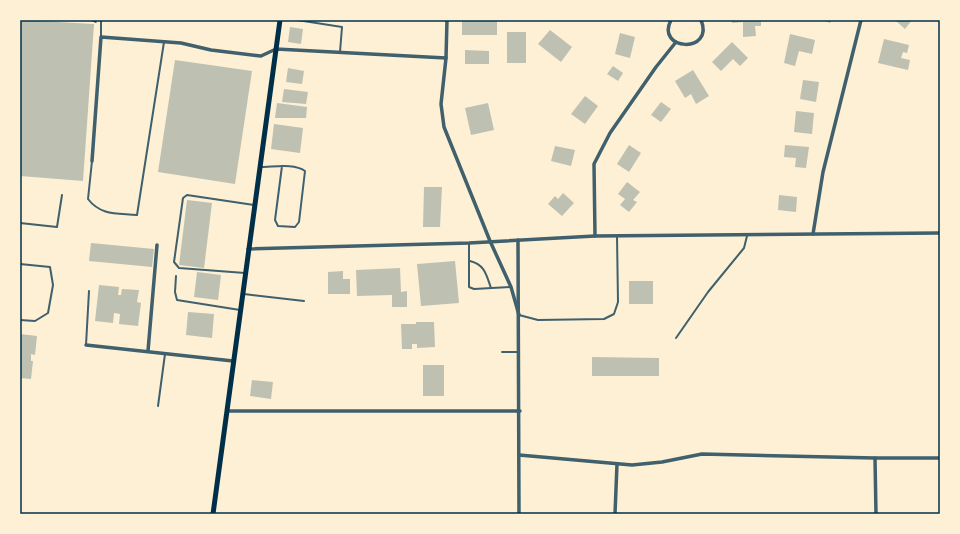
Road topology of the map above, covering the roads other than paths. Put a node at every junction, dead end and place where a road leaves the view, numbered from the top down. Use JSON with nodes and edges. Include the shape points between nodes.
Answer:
{"nodes":[{"id":1,"x":101,"y":20,"type":"edge"},
{"id":2,"x":280,"y":20,"type":"edge"},
{"id":3,"x":297,"y":20,"type":"edge"},
{"id":4,"x":446,"y":20,"type":"edge"},
{"id":5,"x":671,"y":20,"type":"edge"},
{"id":6,"x":701,"y":20,"type":"edge"},
{"id":7,"x":861,"y":20,"type":"edge"},
{"id":8,"x":101,"y":37,"type":"junction"},
{"id":9,"x":164,"y":42,"type":"junction"},
{"id":10,"x":676,"y":42,"type":"junction"},
{"id":11,"x":276,"y":49,"type":"junction"},
{"id":12,"x":340,"y":52,"type":"junction"},
{"id":13,"x":446,"y":58,"type":"junction"},
{"id":14,"x":92,"y":161,"type":"joint"},
{"id":15,"x":282,"y":166,"type":"junction"},
{"id":16,"x":261,"y":167,"type":"junction"},
{"id":17,"x":62,"y":195,"type":"dead end"},
{"id":18,"x":255,"y":205,"type":"junction"},
{"id":19,"x":20,"y":224,"type":"edge"},
{"id":20,"x":940,"y":233,"type":"edge"},
{"id":21,"x":747,"y":234,"type":"junction"},
{"id":22,"x":813,"y":234,"type":"junction"},
{"id":23,"x":595,"y":236,"type":"junction"},
{"id":24,"x":617,"y":236,"type":"junction"},
{"id":25,"x":518,"y":240,"type":"junction"},
{"id":26,"x":490,"y":241,"type":"junction"},
{"id":27,"x":469,"y":242,"type":"junction"},
{"id":28,"x":157,"y":246,"type":"dead end"},
{"id":29,"x":248,"y":249,"type":"junction"},
{"id":30,"x":470,"y":261,"type":"junction"},
{"id":31,"x":20,"y":264,"type":"edge"},
{"id":32,"x":245,"y":273,"type":"junction"},
{"id":33,"x":176,"y":276,"type":"dead end"},
{"id":34,"x":512,"y":287,"type":"junction"},
{"id":35,"x":491,"y":288,"type":"junction"},
{"id":36,"x":89,"y":291,"type":"dead end"},
{"id":37,"x":243,"y":294,"type":"junction"},
{"id":38,"x":304,"y":301,"type":"dead end"},
{"id":39,"x":241,"y":310,"type":"junction"},
{"id":40,"x":519,"y":315,"type":"junction"},
{"id":41,"x":20,"y":320,"type":"edge"},
{"id":42,"x":676,"y":338,"type":"dead end"},
{"id":43,"x":86,"y":344,"type":"joint"},
{"id":44,"x":148,"y":351,"type":"junction"},
{"id":45,"x":502,"y":352,"type":"dead end"},
{"id":46,"x":520,"y":352,"type":"junction"},
{"id":47,"x":165,"y":354,"type":"junction"},
{"id":48,"x":233,"y":361,"type":"junction"},
{"id":49,"x":158,"y":406,"type":"dead end"},
{"id":50,"x":227,"y":411,"type":"junction"},
{"id":51,"x":520,"y":411,"type":"junction"},
{"id":52,"x":519,"y":455,"type":"junction"},
{"id":53,"x":875,"y":458,"type":"junction"},
{"id":54,"x":940,"y":458,"type":"edge"},
{"id":55,"x":617,"y":464,"type":"junction"},
{"id":56,"x":214,"y":514,"type":"edge"},
{"id":57,"x":519,"y":514,"type":"edge"},
{"id":58,"x":616,"y":514,"type":"edge"},
{"id":59,"x":876,"y":514,"type":"edge"}],
"edges":[{"from":1,"to":8,"type":"lane"},
{"from":2,"to":11,"type":"main road"},
{"from":3,"to":12,"type":"lane","via":[[342,27]]},
{"from":4,"to":13,"type":"street"},
{"from":5,"to":10,"type":"street","via":[[670,34]]},
{"from":6,"to":10,"type":"street","via":[[703,30],[698,41],[687,45]]},
{"from":7,"to":22,"type":"street","via":[[823,172]]},
{"from":8,"to":9,"type":"street"},
{"from":8,"to":14,"type":"street"},
{"from":9,"to":11,"type":"street","via":[[261,56]]},
{"from":9,"to":14,"type":"lane","via":[[138,215],[102,212],[93,206],[88,199]]},
{"from":10,"to":23,"type":"street","via":[[610,133],[594,164]]},
{"from":11,"to":12,"type":"street"},
{"from":11,"to":16,"type":"main road"},
{"from":12,"to":13,"type":"street"},
{"from":13,"to":26,"type":"street","via":[[441,104],[444,127]]},
{"from":15,"to":15,"type":"lane","via":[[275,220],[278,226],[295,227],[299,222],[305,171],[301,168]]},
{"from":15,"to":16,"type":"lane"},
{"from":16,"to":18,"type":"main road"},
{"from":17,"to":19,"type":"lane","via":[[57,227]]},
{"from":18,"to":29,"type":"main road"},
{"from":18,"to":32,"type":"lane","via":[[187,195],[183,198],[174,262],[179,268]]},
{"from":20,"to":22,"type":"street"},
{"from":21,"to":22,"type":"street"},
{"from":21,"to":24,"type":"street"},
{"from":21,"to":42,"type":"lane","via":[[744,248],[708,292]]},
{"from":23,"to":24,"type":"street"},
{"from":23,"to":25,"type":"street"},
{"from":24,"to":40,"type":"lane","via":[[618,302],[614,314],[604,319],[553,320],[538,320]]},
{"from":25,"to":26,"type":"street"},
{"from":25,"to":40,"type":"street"},
{"from":26,"to":27,"type":"street"},
{"from":26,"to":34,"type":"street"},
{"from":27,"to":29,"type":"street"},
{"from":27,"to":30,"type":"lane"},
{"from":28,"to":44,"type":"street"},
{"from":29,"to":32,"type":"main road"},
{"from":30,"to":35,"type":"lane","via":[[479,263]]},
{"from":30,"to":35,"type":"lane","via":[[469,287]]},
{"from":31,"to":41,"type":"lane","via":[[50,267],[53,285],[48,313],[35,321]]},
{"from":32,"to":37,"type":"main road"},
{"from":33,"to":39,"type":"lane","via":[[177,300]]},
{"from":34,"to":35,"type":"lane"},
{"from":34,"to":40,"type":"street"},
{"from":36,"to":43,"type":"lane"},
{"from":37,"to":38,"type":"lane"},
{"from":37,"to":39,"type":"main road"},
{"from":39,"to":48,"type":"main road"},
{"from":40,"to":46,"type":"street"},
{"from":43,"to":44,"type":"street"},
{"from":44,"to":47,"type":"street"},
{"from":45,"to":46,"type":"lane"},
{"from":46,"to":51,"type":"street"},
{"from":47,"to":48,"type":"street"},
{"from":47,"to":49,"type":"lane"},
{"from":48,"to":50,"type":"main road"},
{"from":50,"to":51,"type":"street"},
{"from":50,"to":56,"type":"main road"},
{"from":51,"to":52,"type":"street"},
{"from":52,"to":55,"type":"street"},
{"from":52,"to":57,"type":"street"},
{"from":53,"to":54,"type":"street"},
{"from":53,"to":55,"type":"street","via":[[702,454],[662,462]]},
{"from":53,"to":59,"type":"street"},
{"from":55,"to":58,"type":"street"}]}
